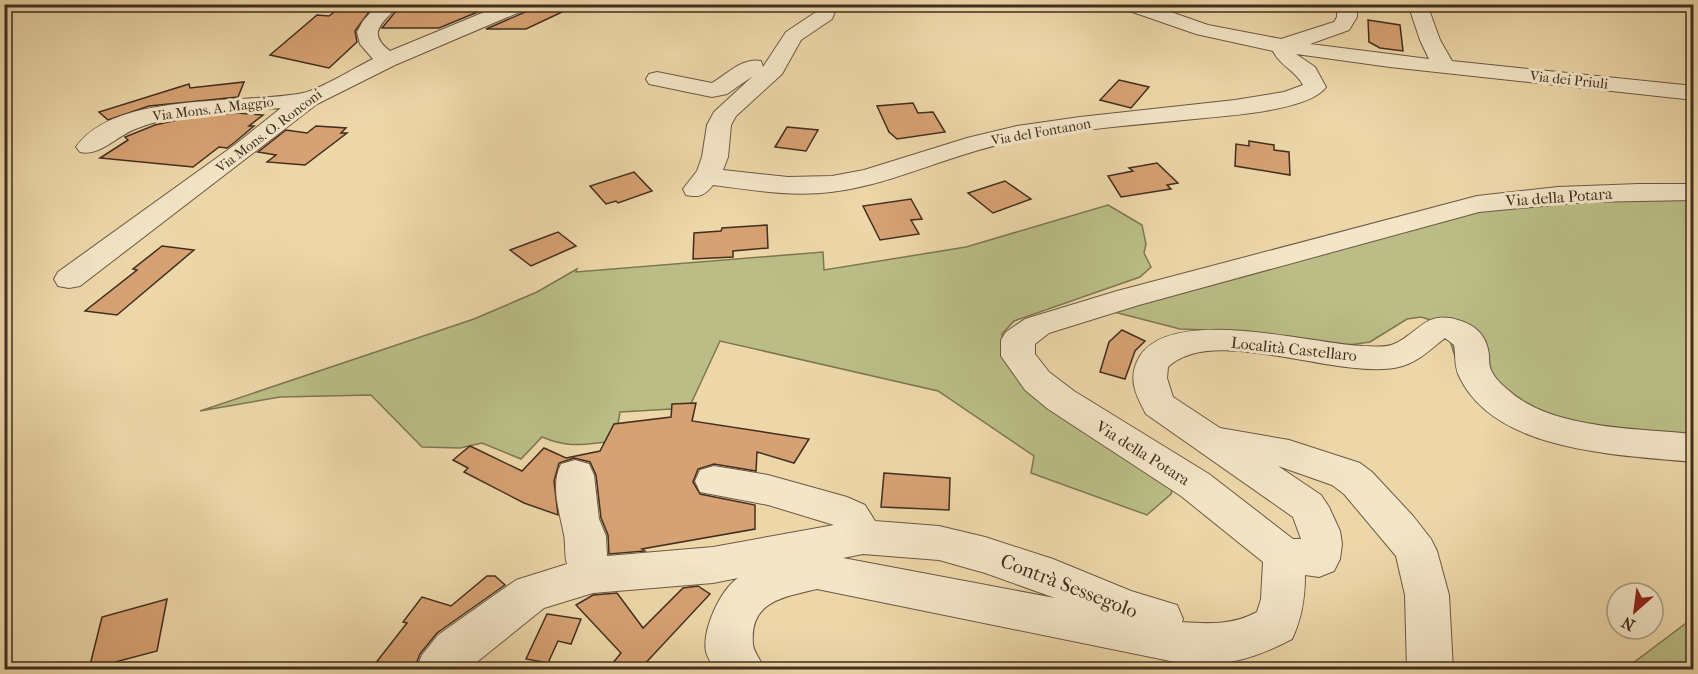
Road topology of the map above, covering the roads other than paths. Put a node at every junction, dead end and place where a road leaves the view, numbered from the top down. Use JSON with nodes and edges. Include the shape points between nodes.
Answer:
{"nodes":[{"id":1,"x":390,"y":4,"type":"edge"},
{"id":2,"x":522,"y":4,"type":"edge"},
{"id":3,"x":828,"y":4,"type":"edge"},
{"id":4,"x":1128,"y":4,"type":"edge"},
{"id":5,"x":1347,"y":4,"type":"edge"},
{"id":6,"x":1418,"y":4,"type":"edge"},
{"id":7,"x":789,"y":41,"type":"junction"},
{"id":8,"x":1282,"y":46,"type":"junction"},
{"id":9,"x":387,"y":60,"type":"junction"},
{"id":10,"x":1444,"y":66,"type":"junction"},
{"id":11,"x":657,"y":79,"type":"dead end"},
{"id":12,"x":1694,"y":93,"type":"edge"},
{"id":13,"x":309,"y":99,"type":"junction"},
{"id":14,"x":89,"y":147,"type":"dead end"},
{"id":15,"x":1694,"y":192,"type":"edge"},
{"id":16,"x":69,"y":279,"type":"dead end"},
{"id":17,"x":1207,"y":439,"type":"junction"},
{"id":18,"x":1694,"y":448,"type":"edge"},
{"id":19,"x":575,"y":475,"type":"dead end"},
{"id":20,"x":714,"y":481,"type":"dead end"},
{"id":21,"x":863,"y":537,"type":"junction"},
{"id":22,"x":1284,"y":555,"type":"junction"},
{"id":23,"x":593,"y":575,"type":"junction"},
{"id":24,"x":1276,"y":625,"type":"junction"},
{"id":25,"x":439,"y":669,"type":"edge"},
{"id":26,"x":742,"y":669,"type":"edge"},
{"id":27,"x":1430,"y":669,"type":"edge"}],
"edges":[{"from":1,"to":9,"type":"street","via":[[369,24],[367,31],[369,44]]},
{"from":2,"to":9,"type":"street","name":"Via Mons. O. Ronconi"},
{"from":3,"to":7,"type":"street","via":[[825,15]]},
{"from":4,"to":8,"type":"street","name":"Via dei Priuli","via":[[1203,30]]},
{"from":5,"to":8,"type":"street","name":"Via dei Priuli","via":[[1342,26]]},
{"from":6,"to":10,"type":"street"},
{"from":7,"to":8,"type":"street","name":"Via del Fontanon","via":[[774,69],[726,112],[719,125],[715,157],[705,183],[831,184],[912,165],[1014,134],[1254,105],[1314,90],[1314,81],[1287,58]]},
{"from":7,"to":11,"type":"street","via":[[719,89],[700,89]]},
{"from":8,"to":10,"type":"street","name":"Via dei Priuli"},
{"from":9,"to":13,"type":"street","name":"Via Mons. O. Ronconi"},
{"from":10,"to":12,"type":"street","name":"Via dei Priuli"},
{"from":13,"to":14,"type":"street","name":"Via Mons. A. Maggio","via":[[151,116],[105,134]]},
{"from":13,"to":16,"type":"street","name":"Via Mons. O. Ronconi"},
{"from":15,"to":22,"type":"street","name":"Via della Potara","via":[[1526,197],[1477,204],[1128,298],[1037,326],[1018,340],[1018,356],[1037,381],[1195,485]]},
{"from":17,"to":18,"type":"street","name":"Località Castellaro","via":[[1159,405],[1151,386],[1149,373],[1153,363],[1174,348],[1200,341],[1236,342],[1386,357],[1403,354],[1430,331],[1440,328],[1456,331],[1468,339],[1476,377],[1501,403],[1527,419],[1568,433]]},
{"from":17,"to":22,"type":"street","name":"Località Castellaro","via":[[1307,506],[1323,540],[1319,559]]},
{"from":17,"to":27,"type":"street","via":[[1289,454],[1346,474],[1358,483],[1416,551],[1427,595]]},
{"from":19,"to":23,"type":"street","via":[[586,558]]},
{"from":20,"to":21,"type":"street","via":[[768,490],[847,513]]},
{"from":21,"to":23,"type":"street","name":"Contrà Sessegolo","via":[[713,565]]},
{"from":21,"to":24,"type":"street","name":"Contrà Sessegolo","via":[[939,543],[985,555],[1053,576],[1125,609],[1161,619],[1213,626]]},
{"from":22,"to":24,"type":"street","via":[[1283,599]]},
{"from":23,"to":25,"type":"street","name":"Contrà Sessegolo","via":[[531,593],[454,650]]},
{"from":24,"to":26,"type":"street","via":[[1251,639],[1221,646],[1180,642],[817,572],[776,581],[753,591],[735,612],[729,651]]}]}
